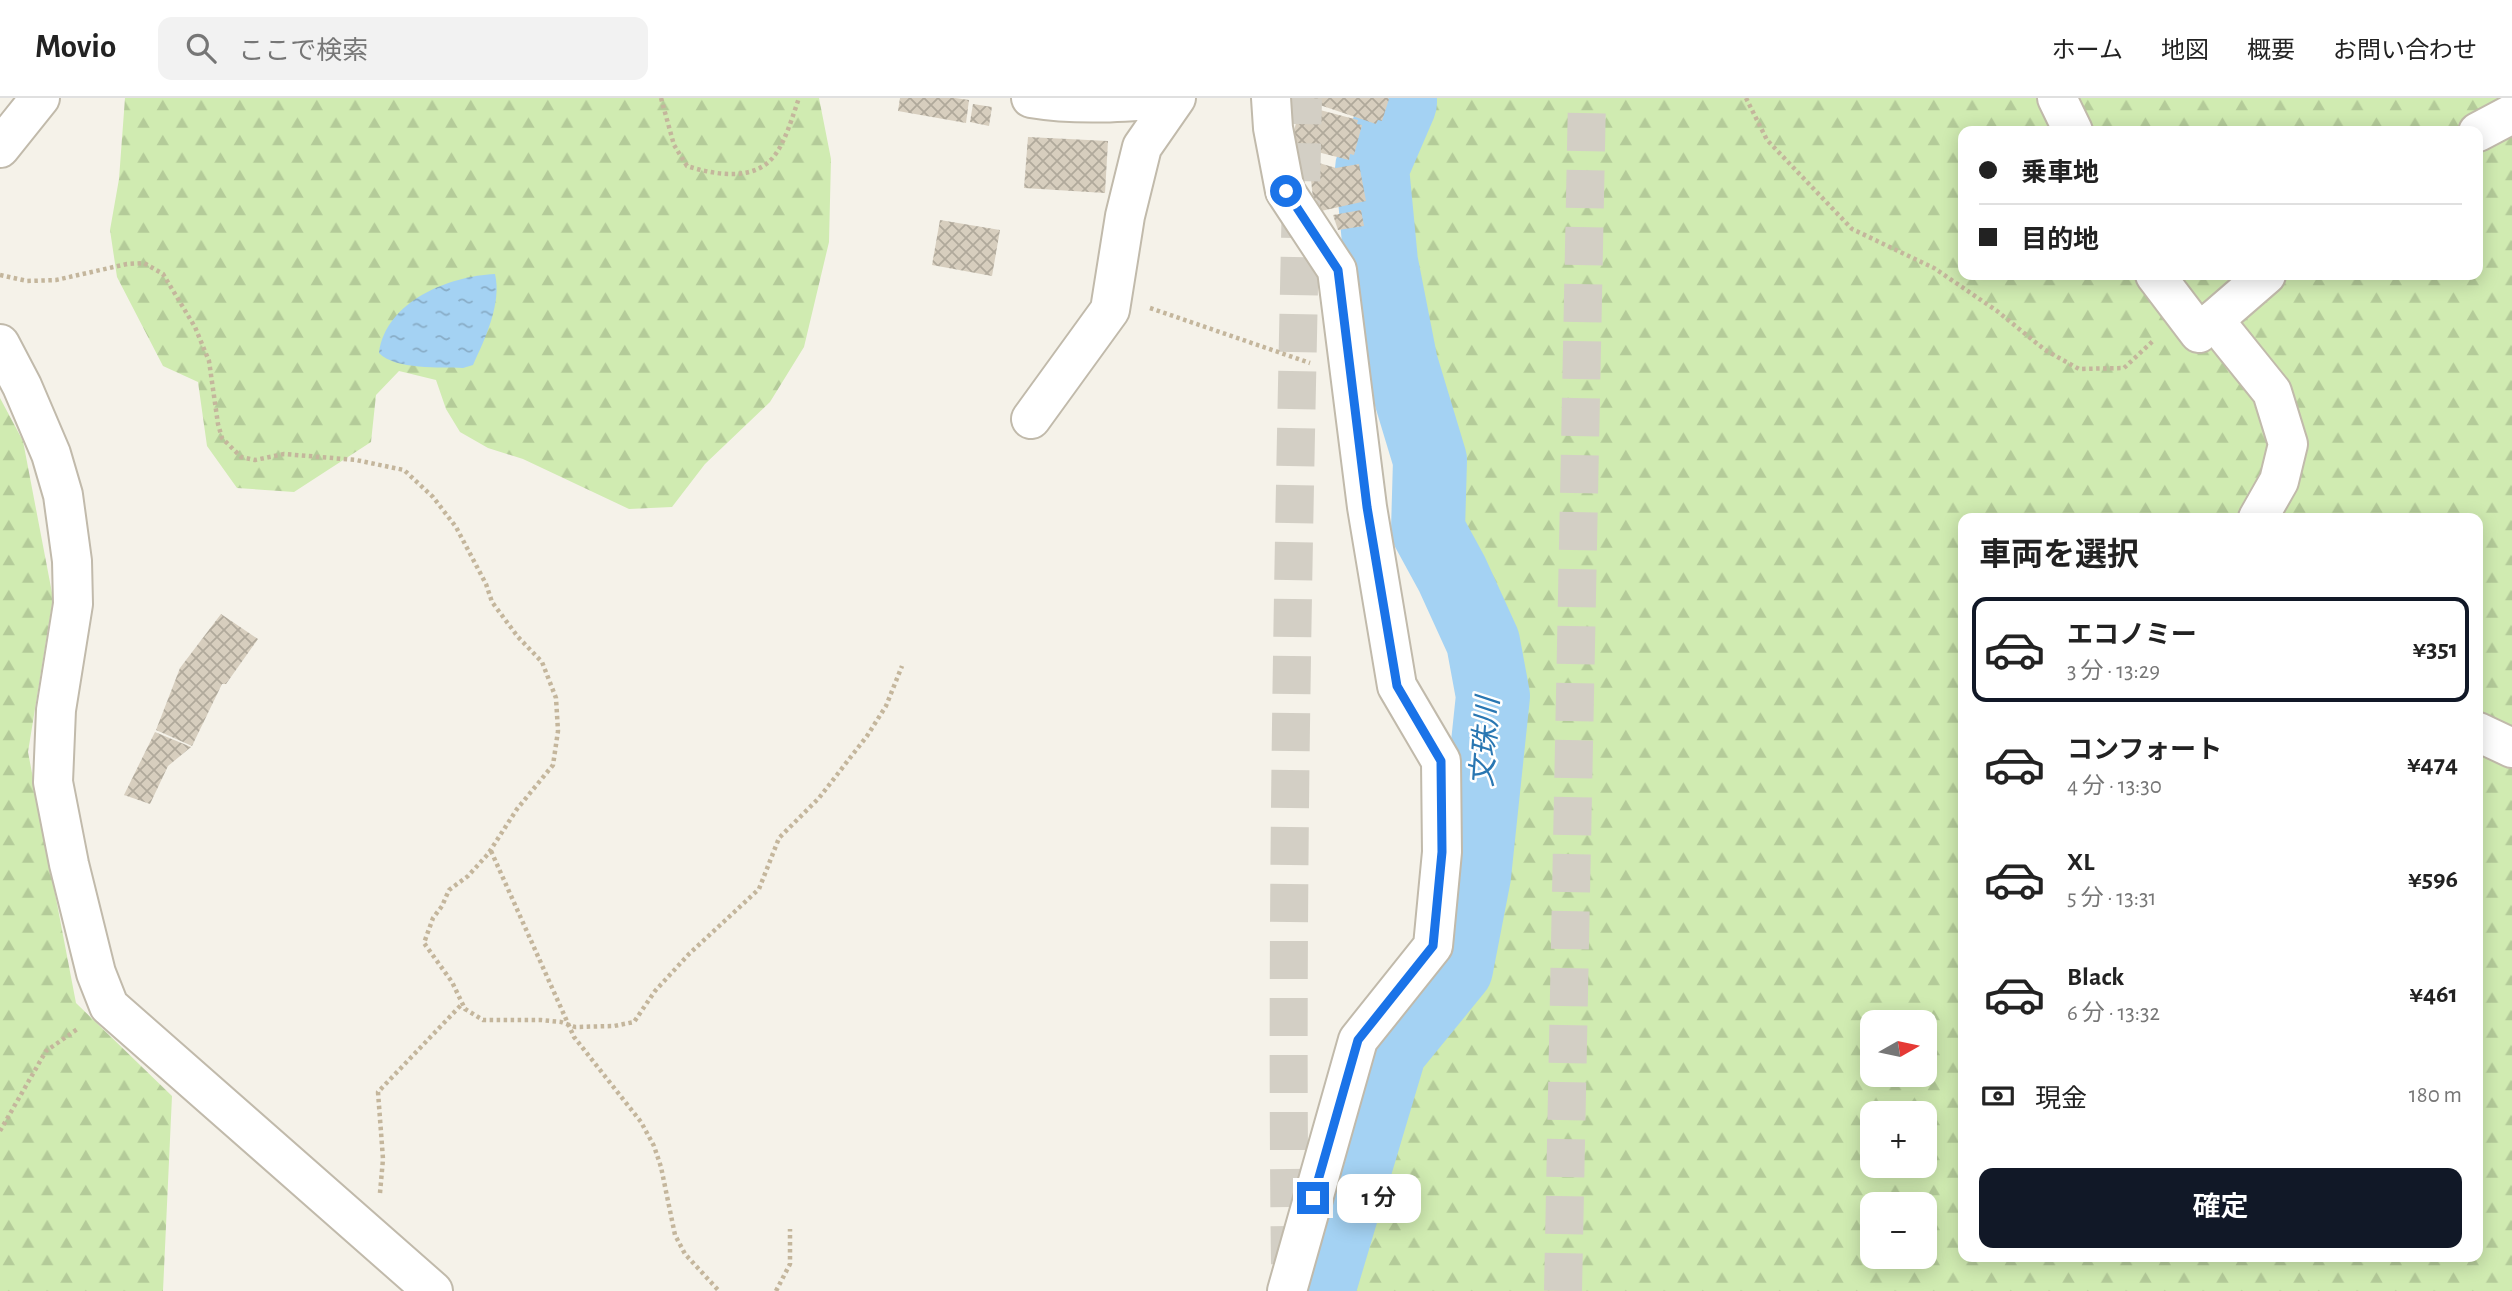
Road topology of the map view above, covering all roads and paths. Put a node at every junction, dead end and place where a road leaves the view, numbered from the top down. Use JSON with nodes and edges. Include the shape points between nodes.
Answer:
{"nodes":[{"id":1,"x":40,"y":98,"type":"edge"},
{"id":2,"x":661,"y":98,"type":"edge"},
{"id":3,"x":799,"y":98,"type":"edge"},
{"id":4,"x":1031,"y":98,"type":"edge"},
{"id":5,"x":1175,"y":98,"type":"edge"},
{"id":6,"x":1271,"y":98,"type":"edge"},
{"id":7,"x":1746,"y":98,"type":"edge"},
{"id":8,"x":2057,"y":98,"type":"edge"},
{"id":9,"x":2512,"y":114,"type":"edge"},
{"id":10,"x":2071,"y":126,"type":"edge"},
{"id":11,"x":2483,"y":129,"type":"edge"},
{"id":12,"x":0,"y":148,"type":"edge"},
{"id":13,"x":0,"y":275,"type":"edge"},
{"id":14,"x":2159,"y":280,"type":"edge"},
{"id":15,"x":2260,"y":280,"type":"edge"},
{"id":16,"x":1113,"y":295,"type":"junction"},
{"id":17,"x":2214,"y":320,"type":"junction"},
{"id":18,"x":2158,"y":336,"type":"dead end"},
{"id":19,"x":0,"y":344,"type":"edge"},
{"id":20,"x":1349,"y":356,"type":"junction"},
{"id":21,"x":1031,"y":419,"type":"dead end"},
{"id":22,"x":2261,"y":513,"type":"edge"},
{"id":23,"x":902,"y":666,"type":"dead end"},
{"id":24,"x":2483,"y":734,"type":"edge"},
{"id":25,"x":2512,"y":748,"type":"edge"},
{"id":26,"x":491,"y":850,"type":"junction"},
{"id":27,"x":462,"y":1004,"type":"junction"},
{"id":28,"x":109,"y":1006,"type":"junction"},
{"id":29,"x":567,"y":1024,"type":"junction"},
{"id":30,"x":0,"y":1131,"type":"edge"},
{"id":31,"x":790,"y":1229,"type":"dead end"},
{"id":32,"x":370,"y":1235,"type":"junction"},
{"id":33,"x":433,"y":1291,"type":"edge"},
{"id":34,"x":719,"y":1291,"type":"edge"},
{"id":35,"x":776,"y":1291,"type":"edge"},
{"id":36,"x":1287,"y":1291,"type":"edge"}],
"edges":[{"from":1,"to":12,"type":"street"},
{"from":2,"to":3,"type":"path","via":[[674,145],[687,166],[712,174],[751,172],[766,164],[777,153]]},
{"from":4,"to":5,"type":"street","via":[[1116,103]]},
{"from":5,"to":16,"type":"street","via":[[1142,147]]},
{"from":6,"to":20,"type":"street","via":[[1286,191],[1338,270]]},
{"from":7,"to":18,"type":"path","via":[[1767,140],[1853,229],[1934,268],[2045,350],[2079,369],[2124,368]]},
{"from":8,"to":10,"type":"street"},
{"from":9,"to":11,"type":"street"},
{"from":13,"to":26,"type":"path","via":[[27,281],[57,280],[144,263],[163,274],[195,327],[209,361],[222,438],[241,457],[325,457],[404,470],[433,497],[456,527],[492,602],[542,662],[556,698],[553,765]]},
{"from":14,"to":17,"type":"street","via":[[2199,333]]},
{"from":15,"to":17,"type":"street"},
{"from":16,"to":20,"type":"path","via":[[1321,367]]},
{"from":16,"to":21,"type":"street","via":[[1110,310]]},
{"from":17,"to":22,"type":"street","via":[[2272,392],[2288,444],[2278,481]]},
{"from":19,"to":28,"type":"street","via":[[51,454],[63,495],[73,604],[56,710],[53,782],[87,937]]},
{"from":20,"to":36,"type":"street","via":[[1367,507],[1397,686],[1441,761],[1442,852],[1433,946],[1358,1040]]},
{"from":23,"to":29,"type":"path","via":[[886,706],[867,736],[819,798],[779,838],[760,889],[689,954],[655,990],[634,1022]]},
{"from":24,"to":25,"type":"street"},
{"from":26,"to":27,"type":"path","via":[[449,890],[424,943]]},
{"from":26,"to":29,"type":"path"},
{"from":27,"to":29,"type":"path","via":[[483,1020]]},
{"from":27,"to":32,"type":"path","via":[[378,1092],[383,1159],[378,1212]]},
{"from":28,"to":30,"type":"path","via":[[46,1051]]},
{"from":28,"to":32,"type":"street"},
{"from":29,"to":34,"type":"path","via":[[641,1122],[654,1146],[675,1236]]},
{"from":31,"to":35,"type":"path","via":[[790,1264]]},
{"from":32,"to":33,"type":"street"}]}
